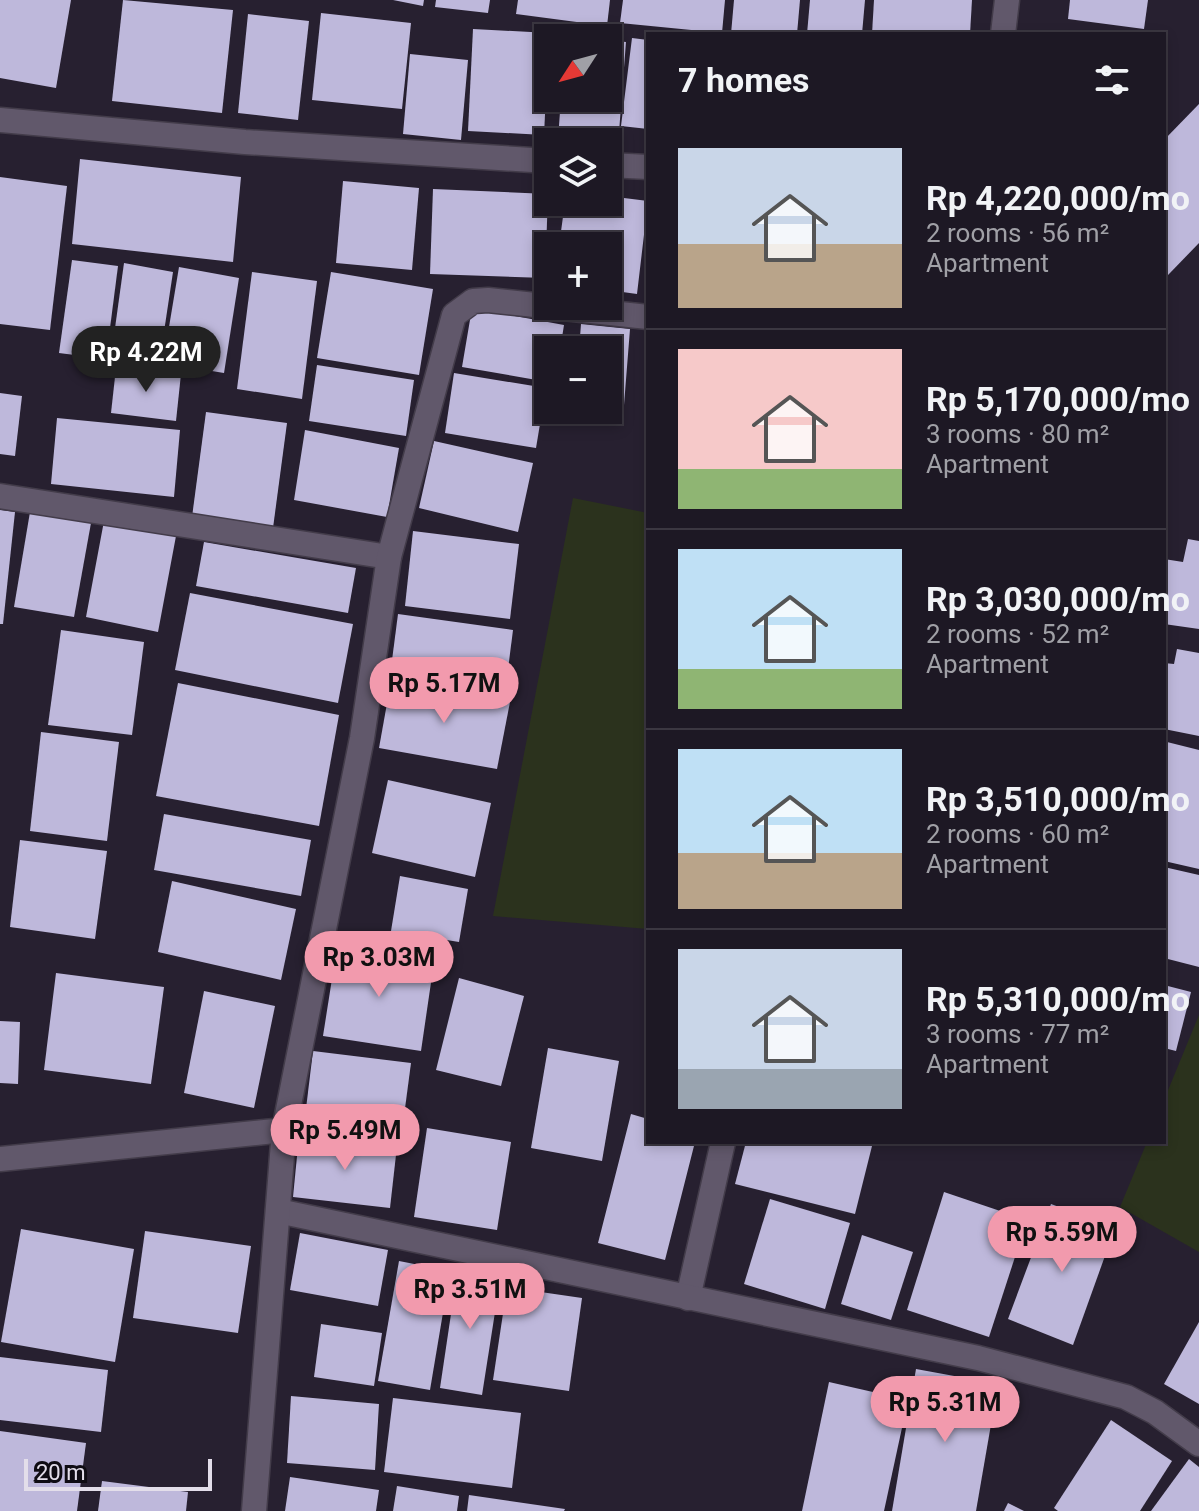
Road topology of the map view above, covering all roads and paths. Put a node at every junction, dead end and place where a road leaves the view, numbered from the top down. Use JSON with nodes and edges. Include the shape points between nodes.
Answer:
{"nodes":[{"id":1,"x":1007,"y":0,"type":"edge"},
{"id":2,"x":1003,"y":32,"type":"edge"},
{"id":3,"x":0,"y":120,"type":"edge"},
{"id":4,"x":534,"y":160,"type":"edge"},
{"id":5,"x":622,"y":166,"type":"edge"},
{"id":6,"x":646,"y":167,"type":"edge"},
{"id":7,"x":646,"y":317,"type":"edge"},
{"id":8,"x":0,"y":496,"type":"edge"},
{"id":9,"x":389,"y":557,"type":"junction"},
{"id":10,"x":284,"y":1130,"type":"junction"},
{"id":11,"x":723,"y":1144,"type":"edge"},
{"id":12,"x":0,"y":1159,"type":"edge"},
{"id":13,"x":278,"y":1211,"type":"junction"},
{"id":14,"x":688,"y":1298,"type":"junction"},
{"id":15,"x":1199,"y":1444,"type":"edge"},
{"id":16,"x":254,"y":1511,"type":"edge"}],
"edges":[{"from":1,"to":2,"type":"street"},
{"from":3,"to":4,"type":"street"},
{"from":5,"to":6,"type":"street"},
{"from":7,"to":9,"type":"street","via":[[488,300],[473,301],[454,315]]},
{"from":8,"to":9,"type":"street"},
{"from":9,"to":10,"type":"street","via":[[362,738]]},
{"from":10,"to":12,"type":"street"},
{"from":10,"to":13,"type":"street"},
{"from":11,"to":14,"type":"street"},
{"from":13,"to":14,"type":"street"},
{"from":13,"to":16,"type":"street"},
{"from":14,"to":15,"type":"street","via":[[978,1358],[1126,1397]]}]}
